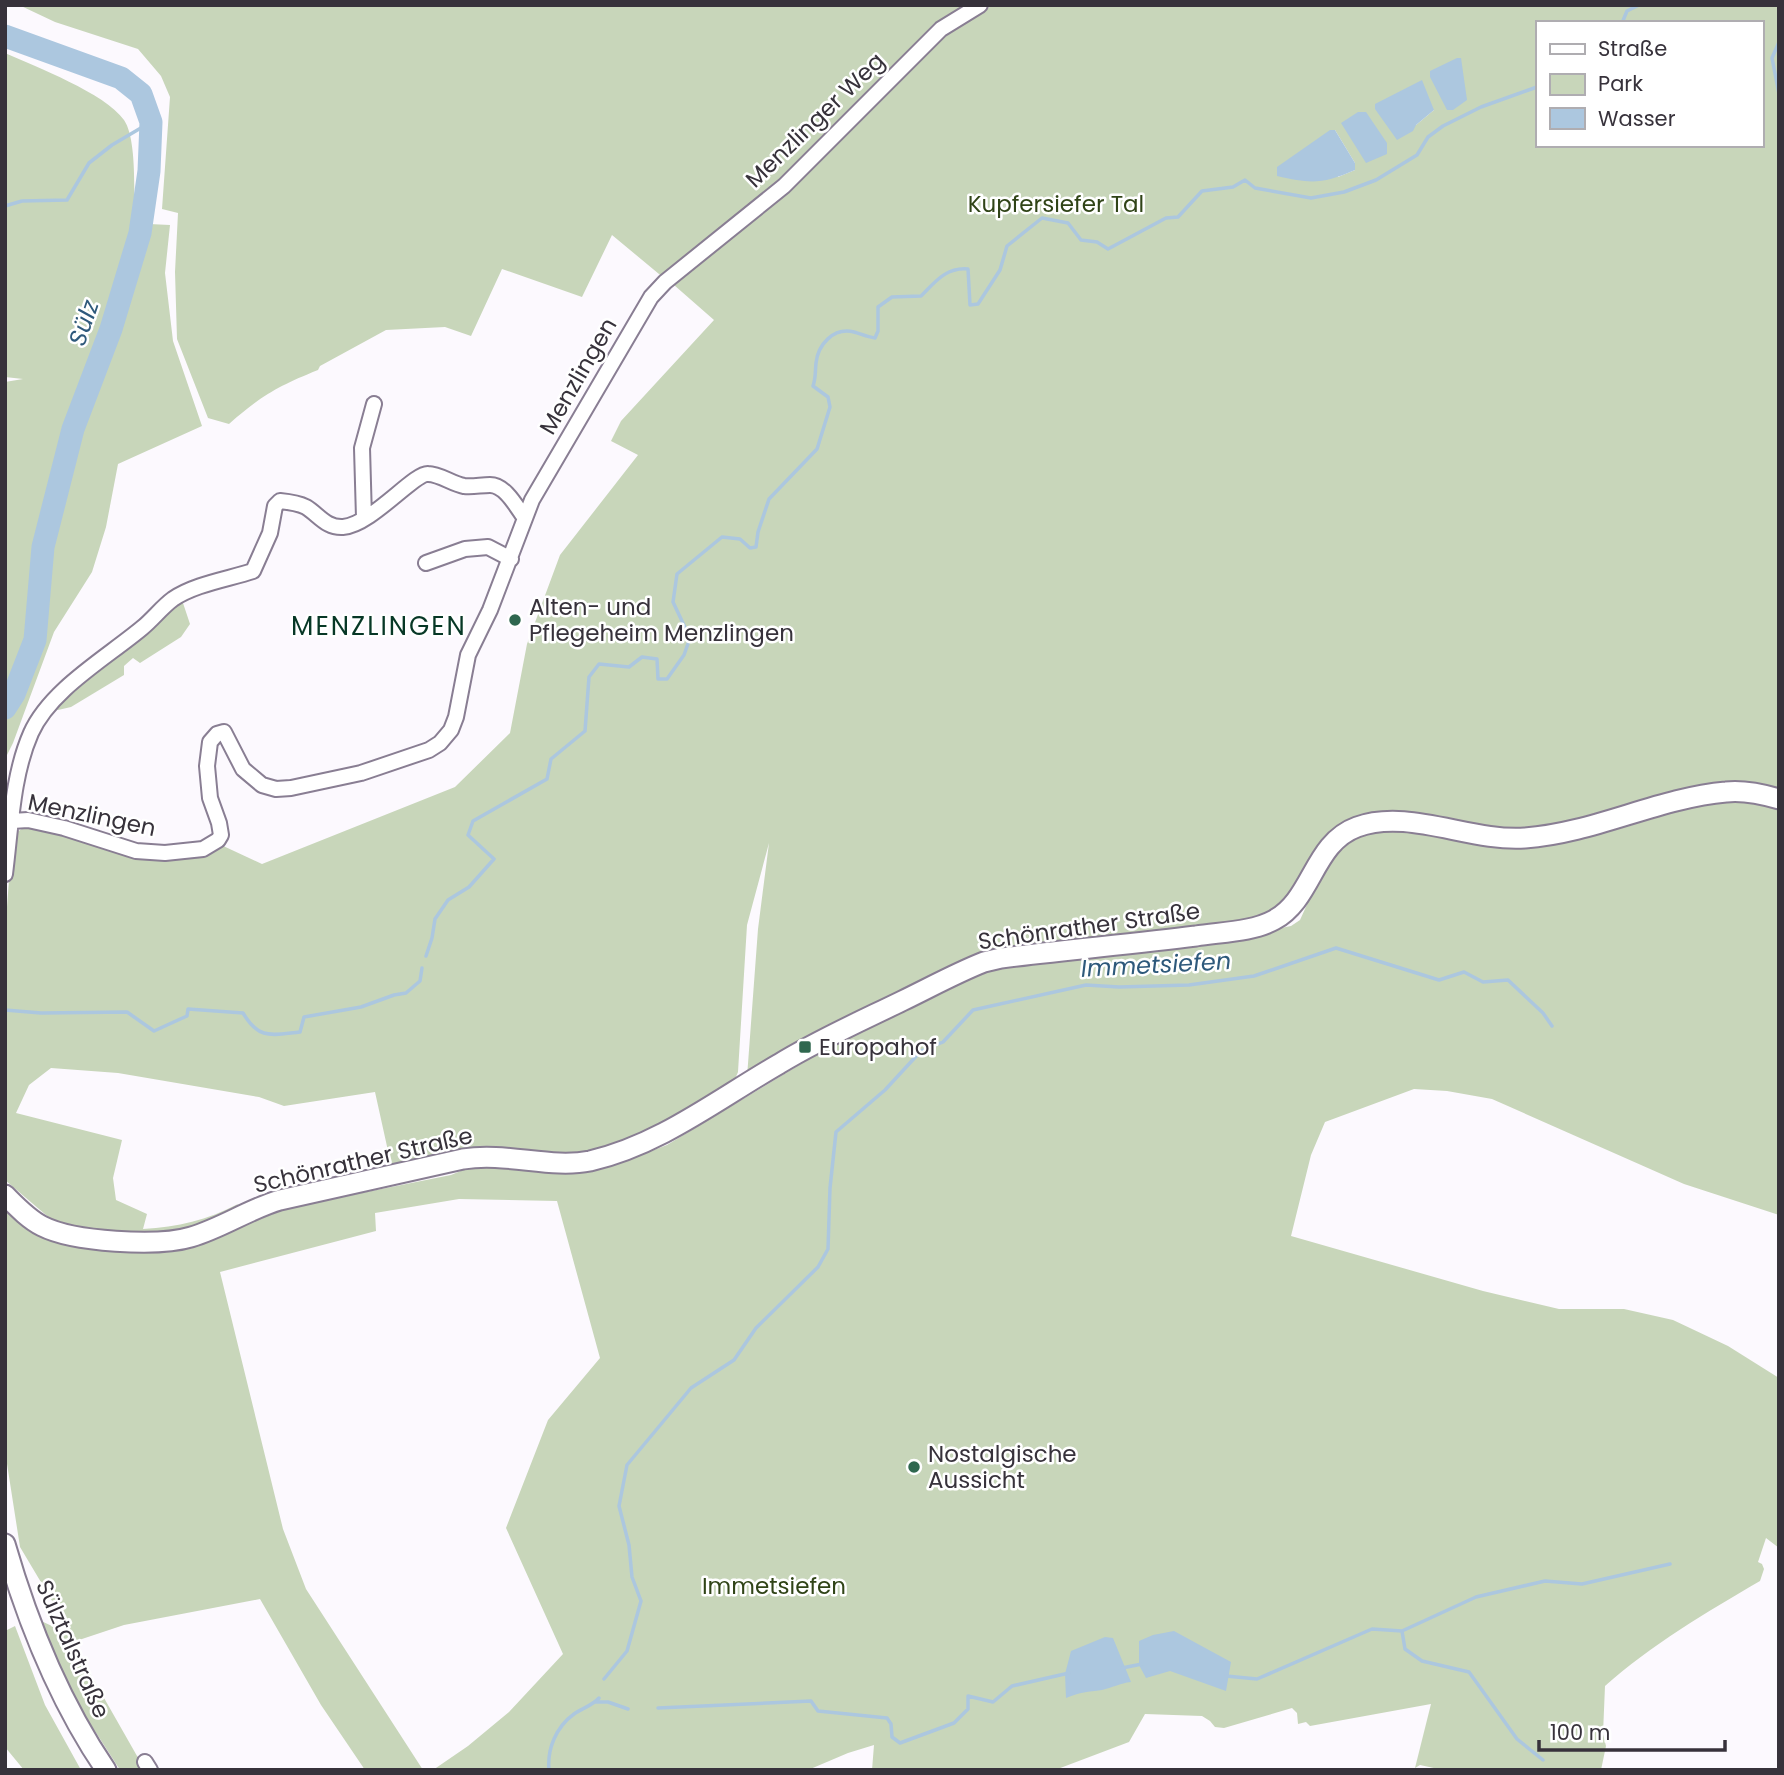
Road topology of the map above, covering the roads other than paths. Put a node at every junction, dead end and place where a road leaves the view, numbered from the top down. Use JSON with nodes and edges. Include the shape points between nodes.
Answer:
{"nodes":[{"id":1,"x":979,"y":5,"type":"edge"},
{"id":2,"x":684,"y":268,"type":"joint"},
{"id":3,"x":374,"y":404,"type":"dead end"},
{"id":4,"x":524,"y":517,"type":"junction"},
{"id":5,"x":364,"y":518,"type":"junction"},
{"id":6,"x":511,"y":559,"type":"junction"},
{"id":7,"x":426,"y":563,"type":"dead end"},
{"id":8,"x":1779,"y":799,"type":"edge"},
{"id":9,"x":12,"y":821,"type":"junction"},
{"id":10,"x":5,"y":874,"type":"edge"},
{"id":11,"x":5,"y":1195,"type":"edge"},
{"id":12,"x":5,"y":1544,"type":"edge"},
{"id":13,"x":104,"y":1768,"type":"edge"}],
"edges":[{"from":1,"to":2,"type":"street","name":"Menzlinger Weg","via":[[941,29],[784,186]]},
{"from":2,"to":4,"type":"street","name":"Menzlingen","via":[[639,314]]},
{"from":3,"to":5,"type":"street","via":[[362,449]]},
{"from":4,"to":5,"type":"street","name":"Menzlingen","via":[[500,487],[464,486],[430,474],[417,478]]},
{"from":4,"to":6,"type":"street","name":"Menzlingen"},
{"from":5,"to":9,"type":"street","name":"Menzlingen","via":[[354,525],[334,527],[301,505],[280,501],[253,570],[175,598],[42,714],[23,756]]},
{"from":6,"to":7,"type":"street","via":[[488,547],[465,549]]},
{"from":6,"to":9,"type":"street","name":"Menzlingen","via":[[468,655],[451,730],[429,750],[361,773],[276,789],[252,779],[224,732],[217,734],[210,742],[207,766],[221,835],[202,849],[136,851],[64,828]]},
{"from":8,"to":11,"type":"street","name":"Schönrather Straße","via":[[1727,792],[1581,829],[1523,838],[1392,821],[1358,826],[1330,844],[1299,896],[1275,920],[1220,932],[984,962],[821,1041],[666,1132],[590,1161],[463,1159],[280,1200],[190,1238],[169,1241],[108,1241],[60,1233],[27,1216]]},
{"from":9,"to":10,"type":"street","name":"Menzlingen"},
{"from":12,"to":13,"type":"street","name":"Sülztalstraße","via":[[43,1655]]}]}
